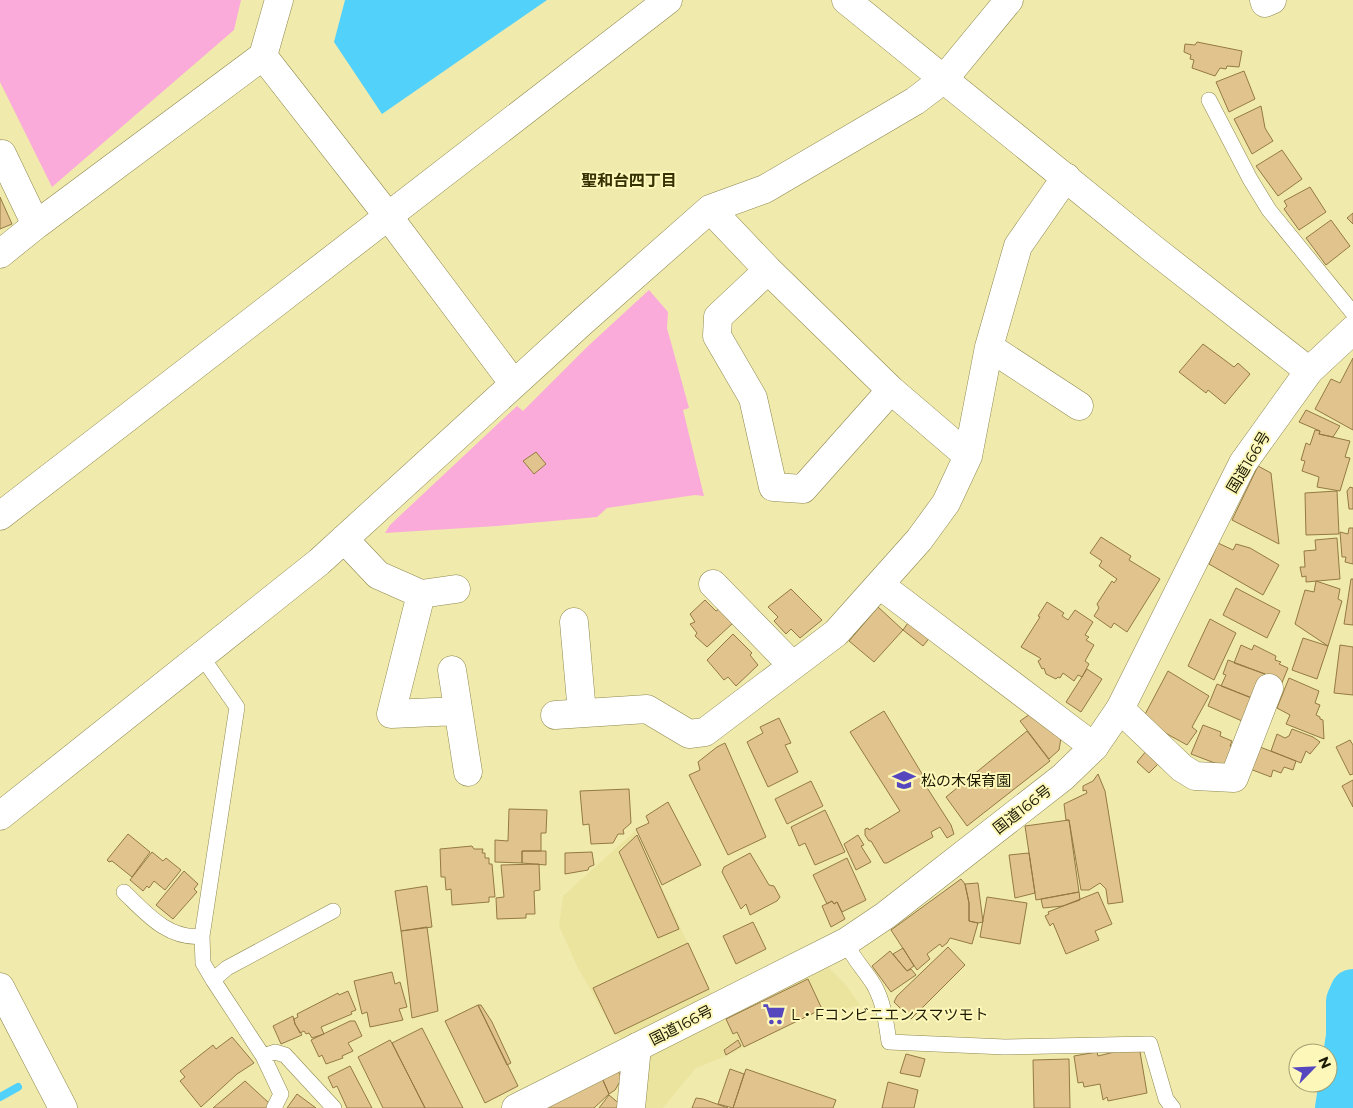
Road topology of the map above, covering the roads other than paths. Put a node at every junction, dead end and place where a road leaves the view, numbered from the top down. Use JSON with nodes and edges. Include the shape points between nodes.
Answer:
{"nodes":[{"id":1,"x":279,"y":0,"type":"edge"},
{"id":2,"x":668,"y":0,"type":"edge"},
{"id":3,"x":846,"y":0,"type":"edge"},
{"id":4,"x":1009,"y":0,"type":"edge"},
{"id":5,"x":1264,"y":0,"type":"edge"},
{"id":6,"x":1272,"y":0,"type":"edge"},
{"id":7,"x":263,"y":56,"type":"junction"},
{"id":8,"x":944,"y":79,"type":"junction"},
{"id":9,"x":1209,"y":100,"type":"dead end"},
{"id":10,"x":0,"y":156,"type":"edge"},
{"id":11,"x":1066,"y":177,"type":"junction"},
{"id":12,"x":710,"y":209,"type":"junction"},
{"id":13,"x":388,"y":216,"type":"junction"},
{"id":14,"x":36,"y":225,"type":"junction"},
{"id":15,"x":0,"y":254,"type":"edge"},
{"id":16,"x":768,"y":270,"type":"junction"},
{"id":17,"x":1353,"y":313,"type":"edge"},
{"id":18,"x":1353,"y":330,"type":"edge"},
{"id":19,"x":989,"y":347,"type":"junction"},
{"id":20,"x":1309,"y":371,"type":"junction"},
{"id":21,"x":514,"y":384,"type":"junction"},
{"id":22,"x":891,"y":390,"type":"junction"},
{"id":23,"x":1079,"y":406,"type":"dead end"},
{"id":24,"x":968,"y":456,"type":"junction"},
{"id":25,"x":0,"y":516,"type":"edge"},
{"id":26,"x":344,"y":539,"type":"junction"},
{"id":27,"x":713,"y":584,"type":"dead end"},
{"id":28,"x":880,"y":585,"type":"junction"},
{"id":29,"x":456,"y":589,"type":"dead end"},
{"id":30,"x":421,"y":594,"type":"junction"},
{"id":31,"x":574,"y":622,"type":"dead end"},
{"id":32,"x":202,"y":657,"type":"junction"},
{"id":33,"x":792,"y":665,"type":"junction"},
{"id":34,"x":452,"y":670,"type":"dead end"},
{"id":35,"x":1269,"y":688,"type":"dead end"},
{"id":36,"x":1120,"y":709,"type":"junction"},
{"id":37,"x":458,"y":711,"type":"junction"},
{"id":38,"x":1094,"y":747,"type":"junction"},
{"id":39,"x":468,"y":772,"type":"dead end"},
{"id":40,"x":0,"y":816,"type":"edge"},
{"id":41,"x":124,"y":892,"type":"dead end"},
{"id":42,"x":333,"y":911,"type":"dead end"},
{"id":43,"x":202,"y":936,"type":"junction"},
{"id":44,"x":846,"y":942,"type":"junction"},
{"id":45,"x":213,"y":980,"type":"junction"},
{"id":46,"x":2,"y":995,"type":"edge"},
{"id":47,"x":637,"y":1047,"type":"junction"},
{"id":48,"x":263,"y":1056,"type":"junction"},
{"id":49,"x":63,"y":1108,"type":"edge"},
{"id":50,"x":274,"y":1108,"type":"edge"},
{"id":51,"x":334,"y":1108,"type":"edge"},
{"id":52,"x":516,"y":1108,"type":"edge"},
{"id":53,"x":631,"y":1108,"type":"edge"},
{"id":54,"x":1173,"y":1108,"type":"edge"}],
"edges":[{"from":1,"to":7,"type":"main road"},
{"from":2,"to":13,"type":"main road"},
{"from":3,"to":8,"type":"main road"},
{"from":4,"to":8,"type":"main road"},
{"from":5,"to":6,"type":"main road","via":[[1266,3]]},
{"from":7,"to":13,"type":"main road"},
{"from":7,"to":14,"type":"main road"},
{"from":8,"to":11,"type":"main road"},
{"from":8,"to":12,"type":"main road","via":[[915,101],[765,189]]},
{"from":9,"to":17,"type":"lane","via":[[1269,210]]},
{"from":10,"to":14,"type":"main road","via":[[2,154]]},
{"from":11,"to":19,"type":"main road","via":[[1018,246]]},
{"from":11,"to":20,"type":"main road"},
{"from":12,"to":16,"type":"main road"},
{"from":12,"to":21,"type":"main road"},
{"from":13,"to":21,"type":"main road"},
{"from":13,"to":25,"type":"main road"},
{"from":14,"to":15,"type":"main road"},
{"from":16,"to":22,"type":"main road"},
{"from":16,"to":22,"type":"main road","via":[[718,317],[717,336],[753,398],[773,486],[803,489]]},
{"from":18,"to":20,"type":"main road","name":"国道166号"},
{"from":19,"to":23,"type":"main road"},
{"from":19,"to":24,"type":"main road"},
{"from":20,"to":36,"type":"main road","name":"国道166号","via":[[1243,463]]},
{"from":21,"to":26,"type":"main road"},
{"from":22,"to":24,"type":"main road"},
{"from":24,"to":28,"type":"main road","via":[[946,503]]},
{"from":26,"to":30,"type":"main road","via":[[378,575]]},
{"from":26,"to":32,"type":"main road"},
{"from":27,"to":33,"type":"main road"},
{"from":28,"to":33,"type":"main road","via":[[836,633]]},
{"from":28,"to":38,"type":"main road"},
{"from":29,"to":30,"type":"main road"},
{"from":30,"to":37,"type":"main road","via":[[391,714]]},
{"from":31,"to":33,"type":"main road","via":[[568,714],[648,709],[689,734],[705,732]]},
{"from":32,"to":40,"type":"main road"},
{"from":32,"to":43,"type":"lane","via":[[237,707]]},
{"from":34,"to":37,"type":"main road"},
{"from":35,"to":36,"type":"main road","via":[[1234,778],[1195,776],[1182,768]]},
{"from":36,"to":38,"type":"main road","name":"国道166号"},
{"from":37,"to":39,"type":"main road"},
{"from":38,"to":44,"type":"main road","name":"国道166号","via":[[1063,777],[886,916]]},
{"from":41,"to":43,"type":"lane","via":[[167,930],[191,937]]},
{"from":42,"to":45,"type":"lane","via":[[227,968]]},
{"from":43,"to":45,"type":"lane","via":[[203,963]]},
{"from":44,"to":47,"type":"main road","name":"国道166号"},
{"from":44,"to":54,"type":"lane","via":[[884,1007],[889,1042],[1005,1047],[1150,1044],[1166,1099]]},
{"from":45,"to":48,"type":"lane"},
{"from":46,"to":49,"type":"main road"},
{"from":47,"to":52,"type":"main road","name":"国道166号"},
{"from":47,"to":53,"type":"main road"},
{"from":48,"to":50,"type":"lane","via":[[281,1094]]},
{"from":48,"to":51,"type":"lane","via":[[276,1052],[285,1055]]}]}
